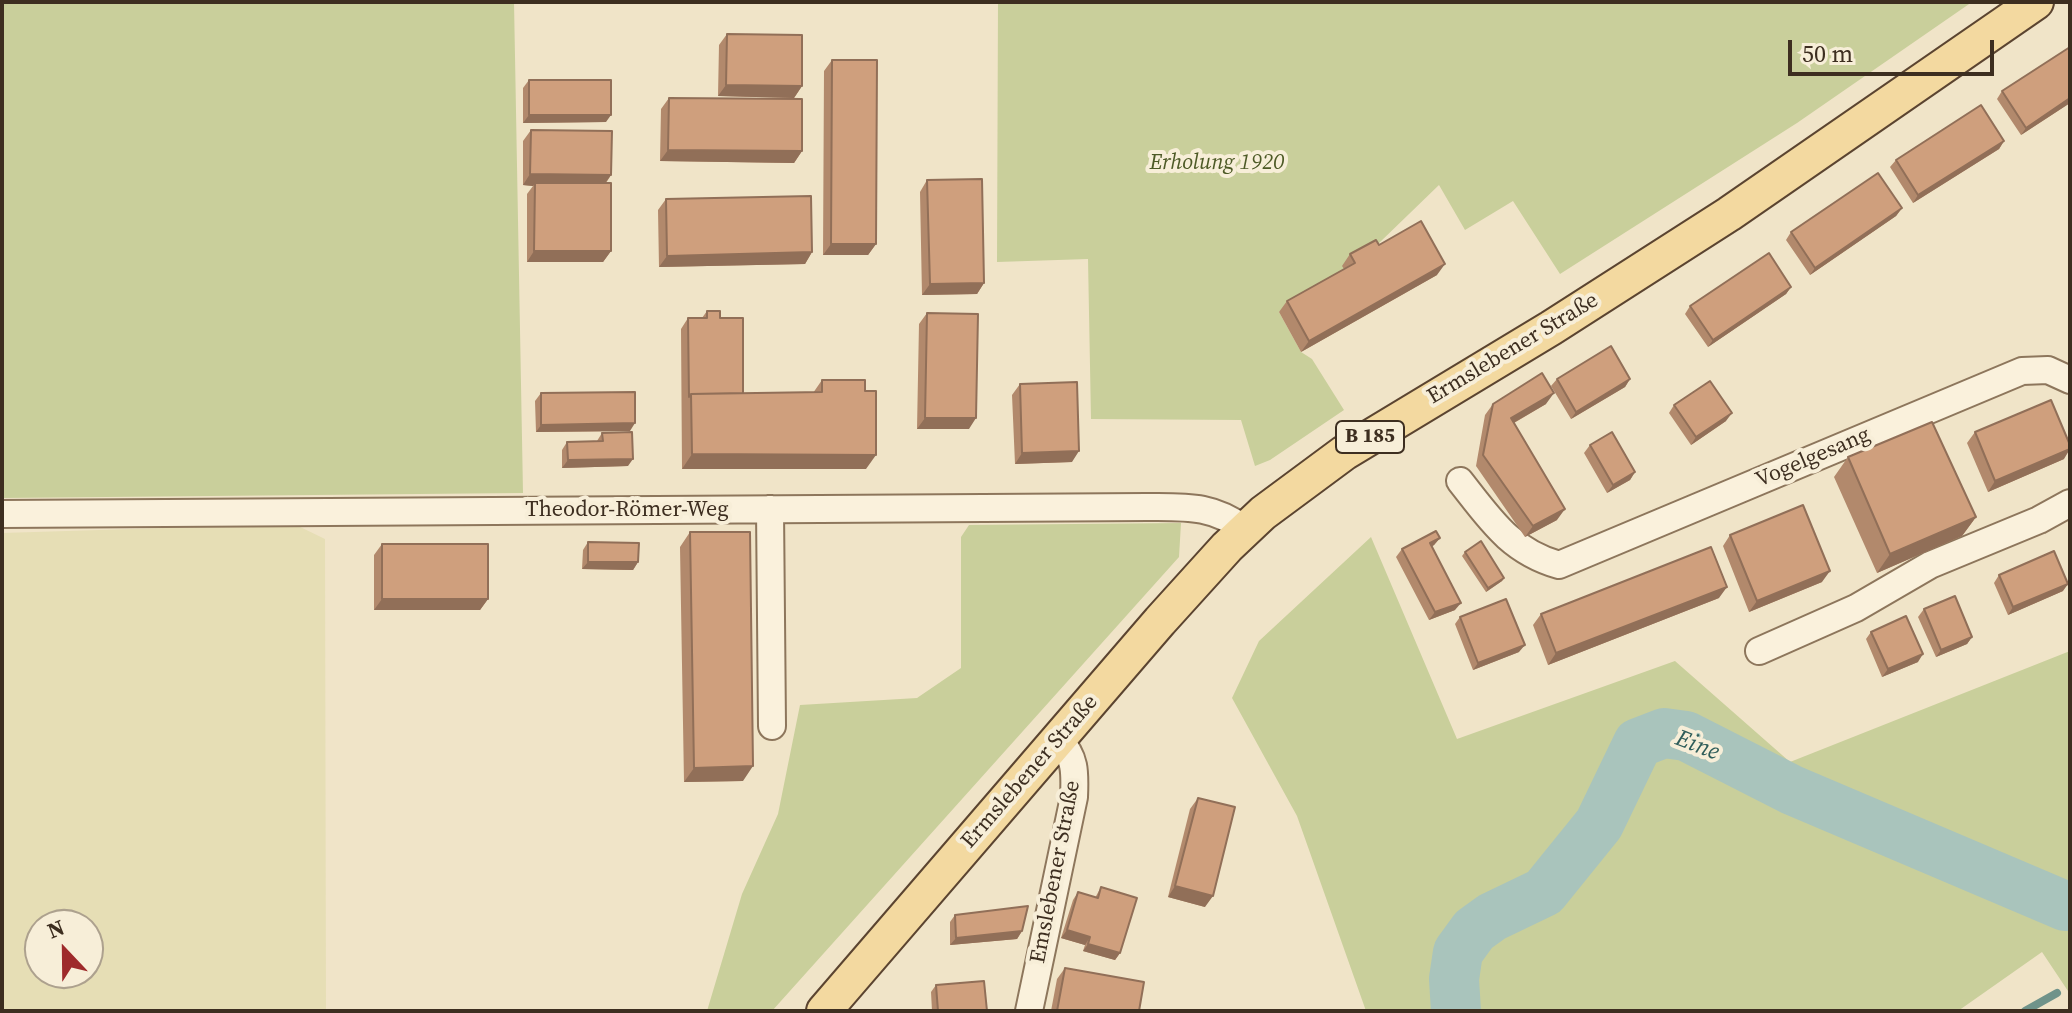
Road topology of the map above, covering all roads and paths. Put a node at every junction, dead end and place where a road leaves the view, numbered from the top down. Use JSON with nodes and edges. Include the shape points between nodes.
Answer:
{"nodes":[{"id":1,"x":2036,"y":2,"type":"edge"},
{"id":2,"x":2070,"y":380,"type":"edge"},
{"id":3,"x":1460,"y":481,"type":"dead end"},
{"id":4,"x":2070,"y":503,"type":"edge"},
{"id":5,"x":770,"y":509,"type":"junction"},
{"id":6,"x":2,"y":514,"type":"edge"},
{"id":7,"x":1246,"y":530,"type":"junction"},
{"id":8,"x":1759,"y":651,"type":"dead end"},
{"id":9,"x":772,"y":726,"type":"dead end"},
{"id":10,"x":1058,"y":739,"type":"junction"},
{"id":11,"x":824,"y":1011,"type":"edge"},
{"id":12,"x":1029,"y":1011,"type":"edge"}],
"edges":[{"from":1,"to":7,"type":"main road","name":"Ermslebener Straße","number":"B 185","via":[[1677,248],[1344,453]]},
{"from":2,"to":3,"type":"street","name":"Vogelgesang","via":[[2048,370],[2022,371],[1559,565],[1536,558],[1505,537]]},
{"from":4,"to":8,"type":"street","via":[[1930,565],[1856,608]]},
{"from":5,"to":6,"type":"street","name":"Theodor-Römer-Weg"},
{"from":5,"to":7,"type":"street","name":"Theodor-Römer-Weg","via":[[1203,508],[1228,516]]},
{"from":5,"to":9,"type":"street"},
{"from":7,"to":10,"type":"main road","name":"Ermslebener Straße","number":"B 185"},
{"from":10,"to":11,"type":"main road","name":"Ermslebener Straße","number":"B 185"},
{"from":10,"to":12,"type":"street","name":"Emslebener Straße","via":[[1075,766],[1074,797]]}]}
